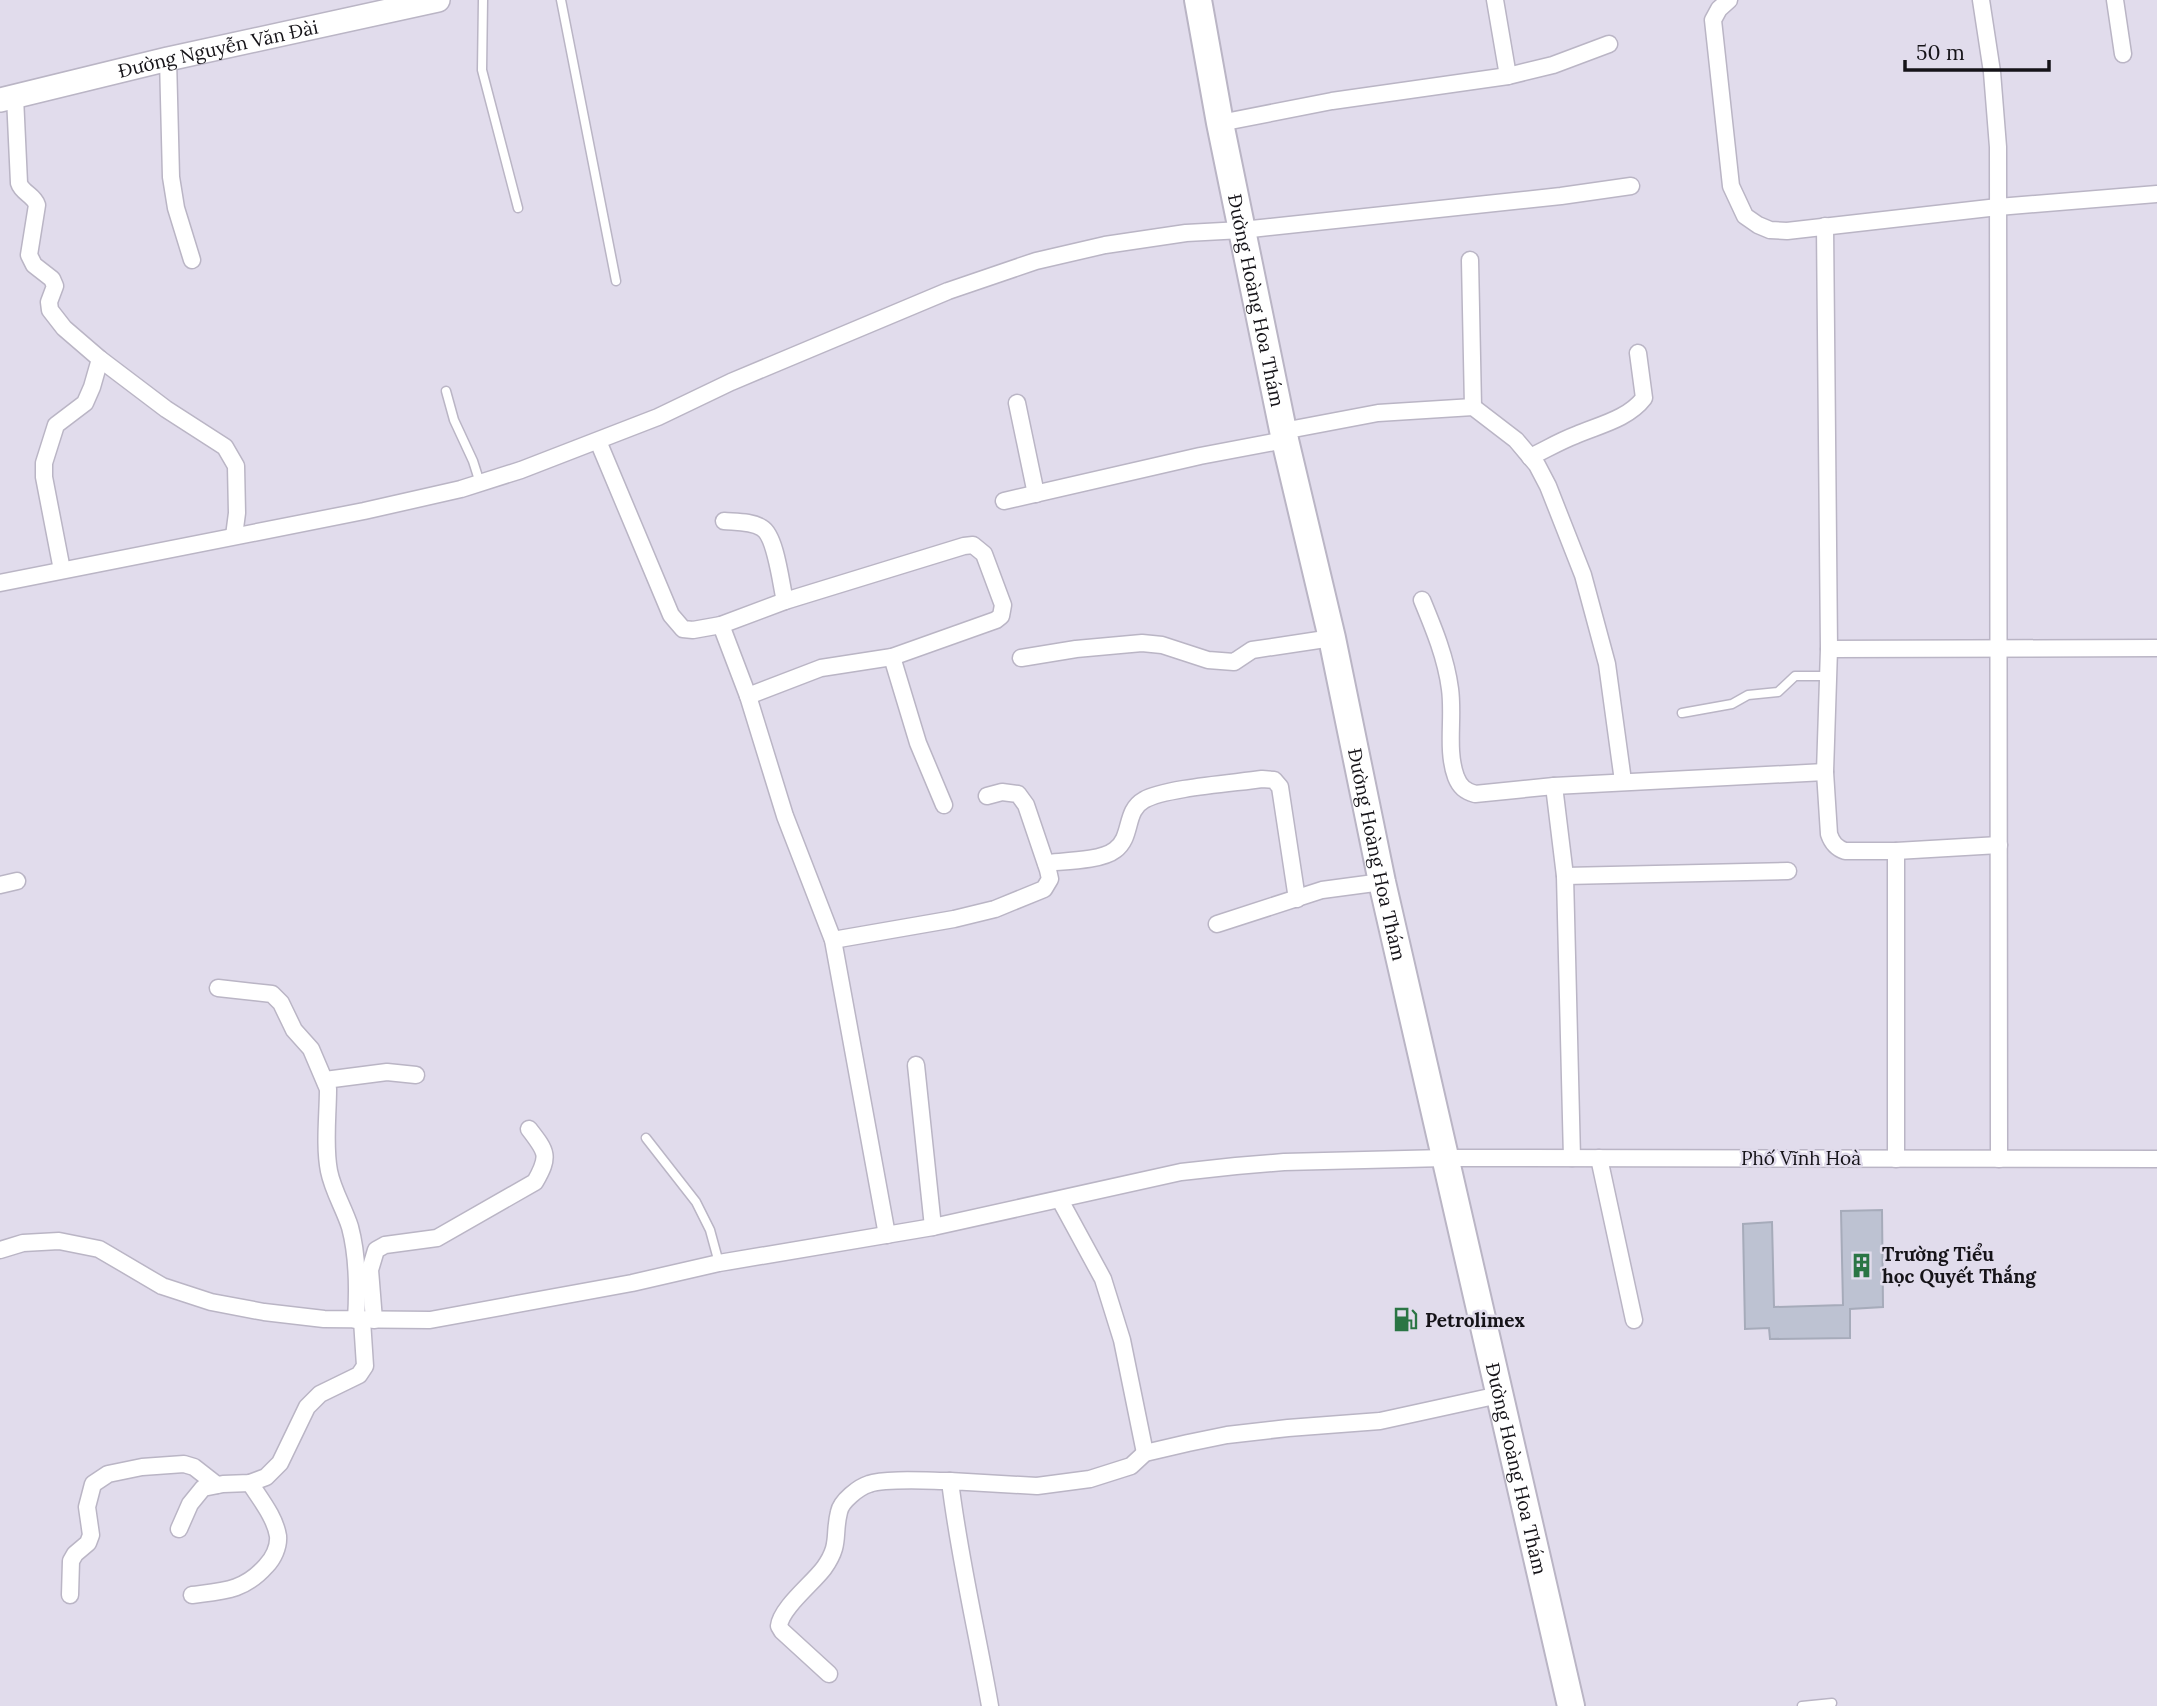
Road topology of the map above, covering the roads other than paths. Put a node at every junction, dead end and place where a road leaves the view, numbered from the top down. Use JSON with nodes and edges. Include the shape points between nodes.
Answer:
{"nodes":[{"id":1,"x":438,"y":0,"type":"edge"},
{"id":2,"x":483,"y":0,"type":"edge"},
{"id":3,"x":561,"y":0,"type":"edge"},
{"id":4,"x":1198,"y":0,"type":"edge"},
{"id":5,"x":1494,"y":0,"type":"edge"},
{"id":6,"x":1729,"y":0,"type":"edge"},
{"id":7,"x":1981,"y":0,"type":"edge"},
{"id":8,"x":2115,"y":0,"type":"edge"},
{"id":9,"x":400,"y":4,"type":"edge"},
{"id":10,"x":1609,"y":44,"type":"dead end"},
{"id":11,"x":2123,"y":54,"type":"dead end"},
{"id":12,"x":168,"y":59,"type":"junction"},
{"id":13,"x":1508,"y":75,"type":"junction"},
{"id":14,"x":7,"y":99,"type":"edge"},
{"id":15,"x":1220,"y":123,"type":"junction"},
{"id":16,"x":1632,"y":186,"type":"dead end"},
{"id":17,"x":2157,"y":194,"type":"edge"},
{"id":18,"x":1998,"y":207,"type":"junction"},
{"id":19,"x":517,"y":208,"type":"dead end"},
{"id":20,"x":1825,"y":226,"type":"junction"},
{"id":21,"x":1242,"y":230,"type":"junction"},
{"id":22,"x":192,"y":260,"type":"dead end"},
{"id":23,"x":1469,"y":260,"type":"dead end"},
{"id":24,"x":615,"y":281,"type":"dead end"},
{"id":25,"x":1638,"y":353,"type":"dead end"},
{"id":26,"x":100,"y":359,"type":"junction"},
{"id":27,"x":446,"y":391,"type":"dead end"},
{"id":28,"x":1017,"y":403,"type":"dead end"},
{"id":29,"x":1473,"y":407,"type":"junction"},
{"id":30,"x":1284,"y":435,"type":"junction"},
{"id":31,"x":598,"y":441,"type":"junction"},
{"id":32,"x":1530,"y":457,"type":"junction"},
{"id":33,"x":480,"y":483,"type":"junction"},
{"id":34,"x":1037,"y":494,"type":"junction"},
{"id":35,"x":1004,"y":501,"type":"dead end"},
{"id":36,"x":724,"y":521,"type":"dead end"},
{"id":37,"x":234,"y":536,"type":"junction"},
{"id":38,"x":62,"y":570,"type":"junction"},
{"id":39,"x":0,"y":583,"type":"edge"},
{"id":40,"x":1422,"y":600,"type":"dead end"},
{"id":41,"x":785,"y":601,"type":"junction"},
{"id":42,"x":720,"y":625,"type":"junction"},
{"id":43,"x":1332,"y":638,"type":"junction"},
{"id":44,"x":2157,"y":648,"type":"edge"},
{"id":45,"x":1829,"y":649,"type":"junction"},
{"id":46,"x":1999,"y":649,"type":"junction"},
{"id":47,"x":892,"y":657,"type":"junction"},
{"id":48,"x":1021,"y":658,"type":"dead end"},
{"id":49,"x":1828,"y":676,"type":"junction"},
{"id":50,"x":748,"y":696,"type":"junction"},
{"id":51,"x":1682,"y":713,"type":"dead end"},
{"id":52,"x":1825,"y":772,"type":"junction"},
{"id":53,"x":1623,"y":782,"type":"junction"},
{"id":54,"x":1554,"y":786,"type":"junction"},
{"id":55,"x":987,"y":796,"type":"dead end"},
{"id":56,"x":944,"y":805,"type":"dead end"},
{"id":57,"x":1999,"y":845,"type":"junction"},
{"id":58,"x":1896,"y":851,"type":"junction"},
{"id":59,"x":1046,"y":863,"type":"junction"},
{"id":60,"x":1788,"y":871,"type":"dead end"},
{"id":61,"x":1565,"y":876,"type":"junction"},
{"id":62,"x":17,"y":881,"type":"dead end"},
{"id":63,"x":1382,"y":883,"type":"junction"},
{"id":64,"x":0,"y":885,"type":"edge"},
{"id":65,"x":1297,"y":898,"type":"junction"},
{"id":66,"x":1217,"y":924,"type":"dead end"},
{"id":67,"x":833,"y":940,"type":"junction"},
{"id":68,"x":218,"y":988,"type":"dead end"},
{"id":69,"x":916,"y":1065,"type":"dead end"},
{"id":70,"x":416,"y":1075,"type":"dead end"},
{"id":71,"x":325,"y":1080,"type":"junction"},
{"id":72,"x":529,"y":1129,"type":"dead end"},
{"id":73,"x":646,"y":1138,"type":"dead end"},
{"id":74,"x":1445,"y":1158,"type":"junction"},
{"id":75,"x":1572,"y":1158,"type":"junction"},
{"id":76,"x":1599,"y":1158,"type":"junction"},
{"id":77,"x":1896,"y":1159,"type":"junction"},
{"id":78,"x":1999,"y":1159,"type":"junction"},
{"id":79,"x":2157,"y":1159,"type":"edge"},
{"id":80,"x":1060,"y":1200,"type":"junction"},
{"id":81,"x":933,"y":1227,"type":"junction"},
{"id":82,"x":887,"y":1235,"type":"junction"},
{"id":83,"x":0,"y":1250,"type":"edge"},
{"id":84,"x":719,"y":1263,"type":"junction"},
{"id":85,"x":364,"y":1320,"type":"junction"},
{"id":86,"x":1634,"y":1320,"type":"dead end"},
{"id":87,"x":1499,"y":1395,"type":"junction"},
{"id":88,"x":1145,"y":1453,"type":"junction"},
{"id":89,"x":950,"y":1480,"type":"junction"},
{"id":90,"x":250,"y":1483,"type":"junction"},
{"id":91,"x":217,"y":1485,"type":"junction"},
{"id":92,"x":179,"y":1530,"type":"dead end"},
{"id":93,"x":70,"y":1595,"type":"dead end"},
{"id":94,"x":192,"y":1595,"type":"dead end"},
{"id":95,"x":829,"y":1674,"type":"dead end"},
{"id":96,"x":1832,"y":1703,"type":"dead end"},
{"id":97,"x":990,"y":1706,"type":"edge"},
{"id":98,"x":1572,"y":1706,"type":"edge"},
{"id":99,"x":1802,"y":1706,"type":"edge"}],
"edges":[{"from":1,"to":9,"type":"street","name":"Đường Nguyễn Văn Đài"},
{"from":2,"to":19,"type":"lane","via":[[482,71]]},
{"from":3,"to":24,"type":"lane"},
{"from":4,"to":15,"type":"main road","name":"Đường Hoàng Hoa Thám"},
{"from":5,"to":13,"type":"street"},
{"from":6,"to":20,"type":"street","via":[[1713,20],[1731,186],[1738,203],[1745,216],[1770,230]]},
{"from":7,"to":18,"type":"street","via":[[1992,72]]},
{"from":8,"to":11,"type":"street"},
{"from":9,"to":12,"type":"street","name":"Đường Nguyễn Văn Đài"},
{"from":10,"to":13,"type":"street","via":[[1553,65]]},
{"from":12,"to":14,"type":"street","name":"Đường Nguyễn Văn Đài"},
{"from":12,"to":22,"type":"street","via":[[171,177]]},
{"from":13,"to":15,"type":"street"},
{"from":14,"to":26,"type":"street","via":[[20,187],[37,205],[31,261],[55,286],[49,302],[55,318]]},
{"from":15,"to":21,"type":"main road","name":"Đường Hoàng Hoa Thám"},
{"from":16,"to":21,"type":"street"},
{"from":17,"to":18,"type":"street"},
{"from":18,"to":20,"type":"street"},
{"from":18,"to":46,"type":"street"},
{"from":20,"to":45,"type":"street"},
{"from":21,"to":30,"type":"main road","name":"Đường Hoàng Hoa Thám"},
{"from":21,"to":31,"type":"street","via":[[1105,244],[1036,261],[948,291]]},
{"from":23,"to":29,"type":"street"},
{"from":25,"to":32,"type":"street","via":[[1644,398],[1640,403],[1629,413]]},
{"from":26,"to":37,"type":"street","via":[[225,447],[236,466]]},
{"from":26,"to":38,"type":"street","via":[[85,403],[56,425],[44,463]]},
{"from":27,"to":33,"type":"lane"},
{"from":28,"to":34,"type":"street"},
{"from":29,"to":30,"type":"street","via":[[1378,413]]},
{"from":29,"to":32,"type":"street","via":[[1516,440]]},
{"from":30,"to":34,"type":"street"},
{"from":30,"to":43,"type":"main road","name":"Đường Hoàng Hoa Thám"},
{"from":31,"to":33,"type":"street"},
{"from":31,"to":42,"type":"street","via":[[671,615],[683,629]]},
{"from":32,"to":53,"type":"street","via":[[1548,486],[1583,575],[1607,664]]},
{"from":33,"to":37,"type":"street"},
{"from":34,"to":35,"type":"street"},
{"from":36,"to":41,"type":"street","via":[[763,528],[771,537]]},
{"from":37,"to":38,"type":"street"},
{"from":38,"to":39,"type":"street"},
{"from":40,"to":54,"type":"street","via":[[1450,690],[1457,780],[1465,791],[1475,794]]},
{"from":41,"to":42,"type":"street"},
{"from":41,"to":47,"type":"street","via":[[964,546],[980,549],[1003,605],[1001,616]]},
{"from":42,"to":50,"type":"street"},
{"from":43,"to":48,"type":"street","via":[[1252,650],[1234,662],[1142,643]]},
{"from":43,"to":63,"type":"main road","name":"Đường Hoàng Hoa Thám"},
{"from":44,"to":46,"type":"street"},
{"from":45,"to":46,"type":"street"},
{"from":45,"to":49,"type":"street"},
{"from":46,"to":57,"type":"street"},
{"from":47,"to":50,"type":"street","via":[[821,668]]},
{"from":47,"to":56,"type":"street","via":[[918,744]]},
{"from":49,"to":51,"type":"lane","via":[[1795,676],[1778,692]]},
{"from":49,"to":52,"type":"street"},
{"from":50,"to":67,"type":"street","via":[[785,816]]},
{"from":52,"to":53,"type":"street"},
{"from":52,"to":58,"type":"street","via":[[1832,842],[1845,851]]},
{"from":53,"to":54,"type":"street"},
{"from":54,"to":61,"type":"street"},
{"from":55,"to":59,"type":"street","via":[[1018,794]]},
{"from":57,"to":58,"type":"street"},
{"from":57,"to":78,"type":"street"},
{"from":58,"to":77,"type":"street"},
{"from":59,"to":65,"type":"street","via":[[1113,852],[1125,838],[1131,813],[1147,798],[1274,780],[1280,787]]},
{"from":59,"to":67,"type":"street","via":[[1049,879],[1034,895],[954,919]]},
{"from":60,"to":61,"type":"street"},
{"from":61,"to":75,"type":"street"},
{"from":62,"to":64,"type":"street"},
{"from":63,"to":65,"type":"street","via":[[1322,890]]},
{"from":63,"to":74,"type":"main road","name":"Đường Hoàng Hoa Thám"},
{"from":65,"to":66,"type":"street"},
{"from":67,"to":82,"type":"street"},
{"from":68,"to":71,"type":"street","via":[[272,995],[311,1049]]},
{"from":69,"to":81,"type":"street"},
{"from":70,"to":71,"type":"street","via":[[387,1072]]},
{"from":71,"to":85,"type":"street","via":[[328,1168],[349,1225]]},
{"from":72,"to":85,"type":"street","via":[[546,1154],[535,1182],[437,1238],[376,1250]]},
{"from":73,"to":84,"type":"lane","via":[[696,1202]]},
{"from":74,"to":75,"type":"street","name":"Phố Vĩnh Hoà"},
{"from":74,"to":80,"type":"street","name":"Phố Vĩnh Hoà","via":[[1236,1166],[1181,1172]]},
{"from":74,"to":87,"type":"main road","name":"Đường Hoàng Hoa Thám"},
{"from":75,"to":76,"type":"street","name":"Phố Vĩnh Hoà"},
{"from":76,"to":77,"type":"street","name":"Phố Vĩnh Hoà"},
{"from":76,"to":86,"type":"street"},
{"from":77,"to":78,"type":"street","name":"Phố Vĩnh Hoà"},
{"from":78,"to":79,"type":"street","name":"Phố Vĩnh Hoà"},
{"from":80,"to":81,"type":"street","name":"Phố Vĩnh Hoà"},
{"from":80,"to":88,"type":"street","via":[[1103,1279],[1122,1340]]},
{"from":81,"to":82,"type":"street","name":"Phố Vĩnh Hoà"},
{"from":82,"to":84,"type":"street","name":"Phố Vĩnh Hoà"},
{"from":83,"to":85,"type":"street","name":"Phố Vĩnh Hoà","via":[[59,1241],[99,1249],[162,1286],[211,1302],[264,1312]]},
{"from":84,"to":85,"type":"street","name":"Phố Vĩnh Hoà","via":[[430,1320]]},
{"from":85,"to":90,"type":"street","via":[[365,1366],[359,1375],[320,1394],[307,1408],[280,1463],[265,1478]]},
{"from":87,"to":88,"type":"street","via":[[1381,1421],[1227,1435]]},
{"from":87,"to":98,"type":"main road","name":"Đường Hoàng Hoa Thám"},
{"from":88,"to":89,"type":"street","via":[[1110,1473],[1062,1483],[1037,1486]]},
{"from":89,"to":95,"type":"street","via":[[870,1483],[839,1510],[837,1544],[831,1559],[784,1612],[779,1626]]},
{"from":89,"to":97,"type":"street"},
{"from":90,"to":91,"type":"street"},
{"from":90,"to":94,"type":"street","via":[[279,1539],[273,1558],[255,1579],[233,1590]]},
{"from":91,"to":92,"type":"street","via":[[203,1488]]},
{"from":91,"to":93,"type":"street","via":[[184,1464],[108,1474],[93,1484],[87,1507],[91,1535],[71,1561]]},
{"from":96,"to":99,"type":"lane"}]}
